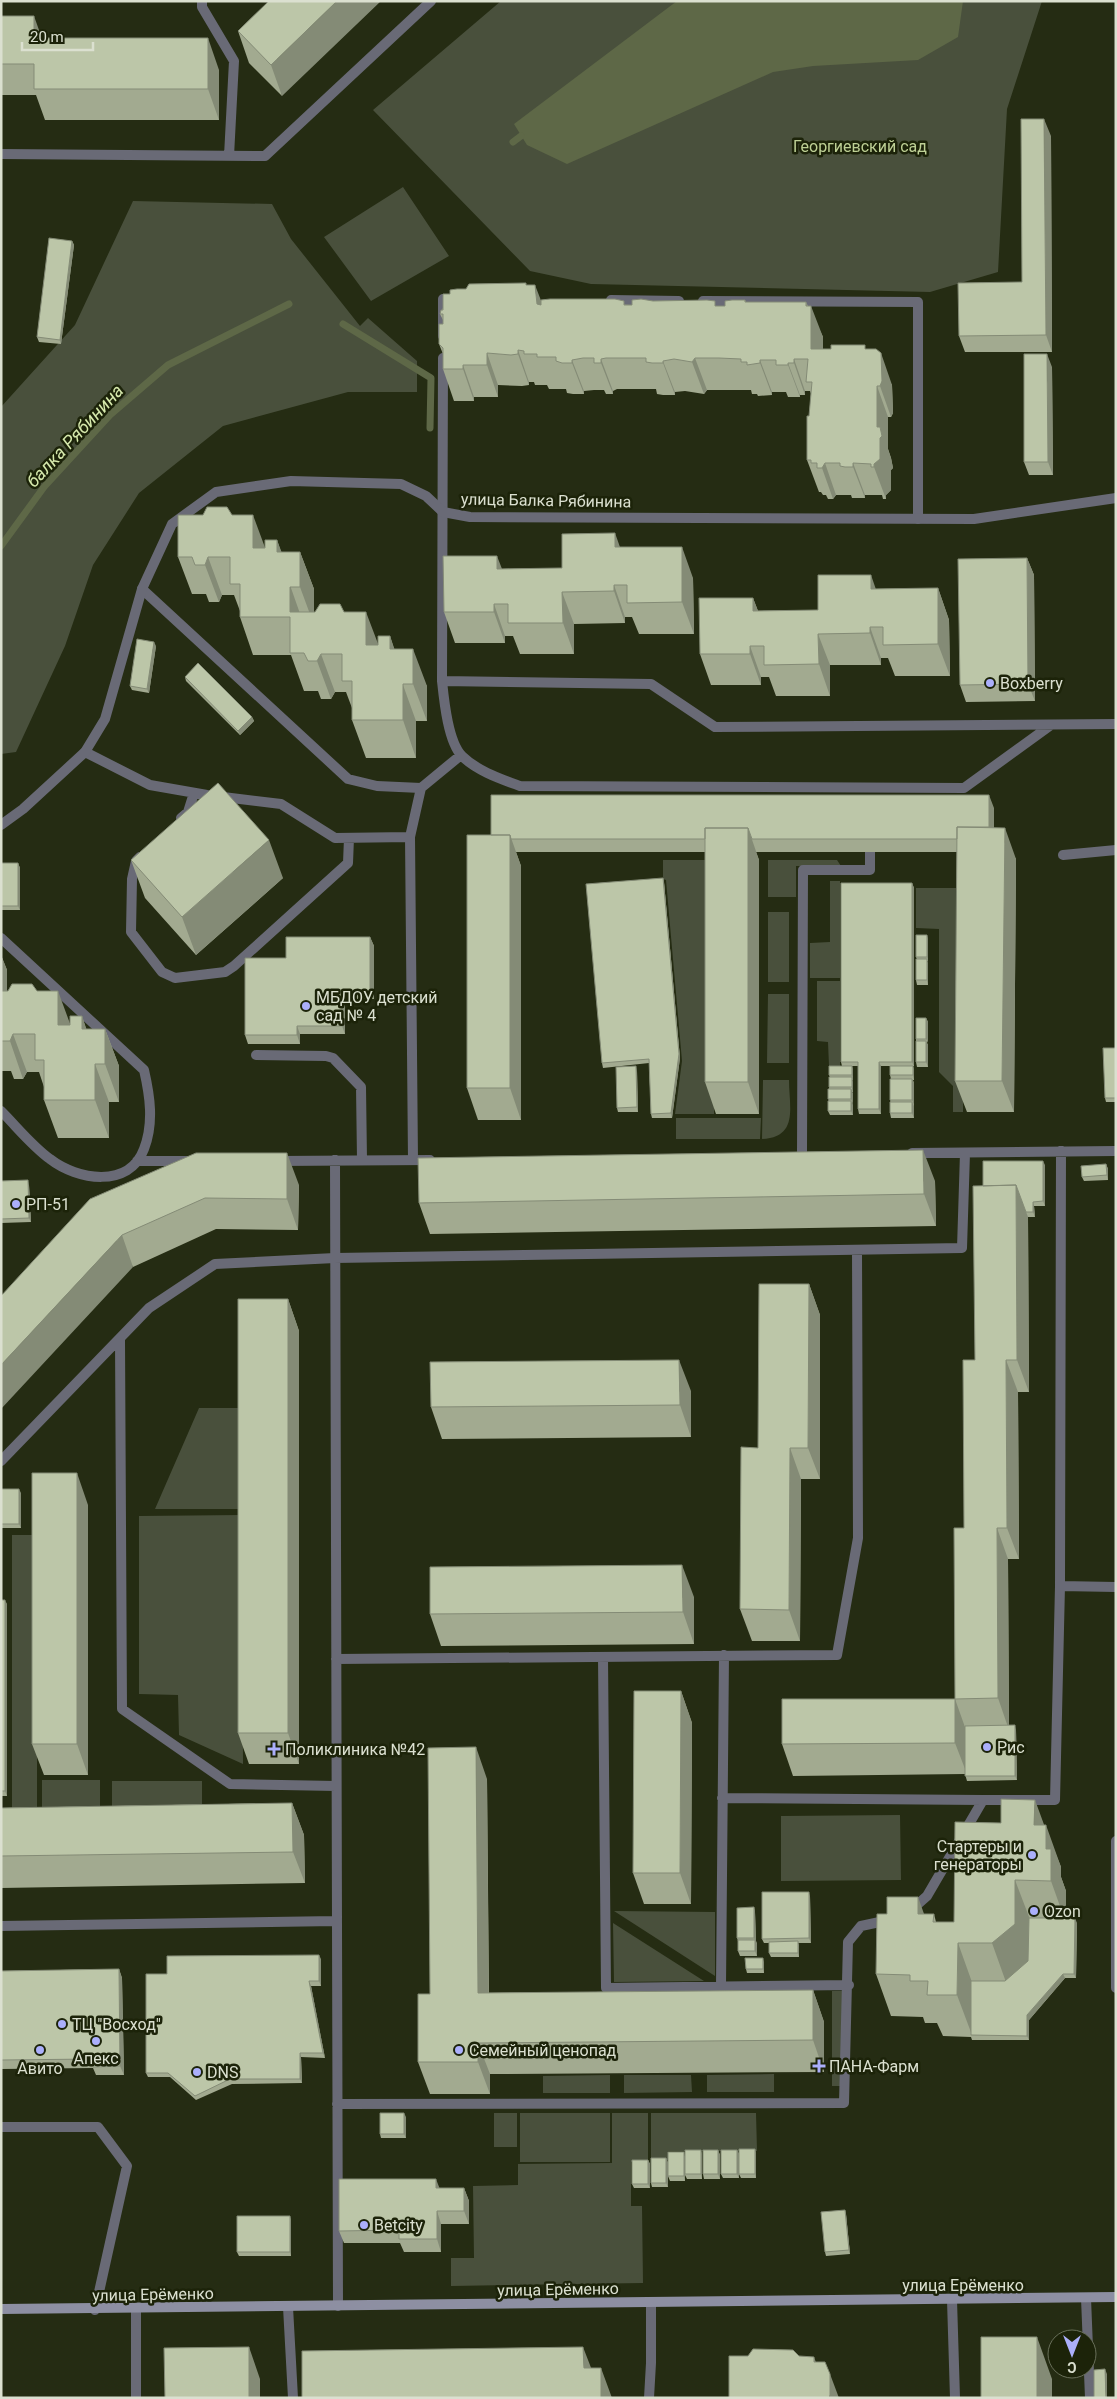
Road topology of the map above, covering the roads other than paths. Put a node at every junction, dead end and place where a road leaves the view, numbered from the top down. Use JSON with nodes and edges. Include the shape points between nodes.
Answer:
{"nodes":[{"id":1,"x":202,"y":1,"type":"edge"},
{"id":2,"x":431,"y":1,"type":"edge"},
{"id":3,"x":1,"y":154,"type":"edge"},
{"id":4,"x":229,"y":156,"type":"junction"},
{"id":5,"x":462,"y":300,"type":"edge"},
{"id":6,"x":602,"y":300,"type":"edge"},
{"id":7,"x":1116,"y":498,"type":"edge"},
{"id":8,"x":443,"y":512,"type":"junction"},
{"id":9,"x":918,"y":518,"type":"junction"},
{"id":10,"x":142,"y":589,"type":"junction"},
{"id":11,"x":442,"y":681,"type":"junction"},
{"id":12,"x":1116,"y":724,"type":"edge"},
{"id":13,"x":1051,"y":725,"type":"junction"},
{"id":14,"x":85,"y":752,"type":"junction"},
{"id":15,"x":460,"y":755,"type":"junction"},
{"id":16,"x":421,"y":788,"type":"junction"},
{"id":17,"x":194,"y":793,"type":"junction"},
{"id":18,"x":175,"y":824,"type":"edge"},
{"id":19,"x":1,"y":825,"type":"edge"},
{"id":20,"x":410,"y":837,"type":"junction"},
{"id":21,"x":349,"y":838,"type":"junction"},
{"id":22,"x":149,"y":848,"type":"edge"},
{"id":23,"x":1116,"y":850,"type":"edge"},
{"id":24,"x":870,"y":852,"type":"edge"},
{"id":25,"x":1063,"y":856,"type":"dead end"},
{"id":26,"x":1,"y":938,"type":"edge"},
{"id":27,"x":256,"y":1055,"type":"dead end"},
{"id":28,"x":1,"y":1111,"type":"edge"},
{"id":29,"x":1061,"y":1151,"type":"junction"},
{"id":30,"x":1116,"y":1151,"type":"edge"},
{"id":31,"x":899,"y":1153,"type":"edge"},
{"id":32,"x":965,"y":1153,"type":"junction"},
{"id":33,"x":802,"y":1154,"type":"edge"},
{"id":34,"x":335,"y":1160,"type":"junction"},
{"id":35,"x":362,"y":1160,"type":"junction"},
{"id":36,"x":413,"y":1160,"type":"junction"},
{"id":37,"x":443,"y":1160,"type":"edge"},
{"id":38,"x":137,"y":1161,"type":"junction"},
{"id":39,"x":206,"y":1161,"type":"edge"},
{"id":40,"x":265,"y":1161,"type":"edge"},
{"id":41,"x":857,"y":1250,"type":"junction"},
{"id":42,"x":335,"y":1258,"type":"junction"},
{"id":43,"x":120,"y":1340,"type":"junction"},
{"id":44,"x":1,"y":1461,"type":"edge"},
{"id":45,"x":1060,"y":1586,"type":"junction"},
{"id":46,"x":1116,"y":1587,"type":"edge"},
{"id":47,"x":724,"y":1656,"type":"junction"},
{"id":48,"x":603,"y":1658,"type":"junction"},
{"id":49,"x":336,"y":1659,"type":"junction"},
{"id":50,"x":336,"y":1786,"type":"junction"},
{"id":51,"x":722,"y":1798,"type":"junction"},
{"id":52,"x":983,"y":1800,"type":"junction"},
{"id":53,"x":1116,"y":1841,"type":"edge"},
{"id":54,"x":336,"y":1921,"type":"junction"},
{"id":55,"x":1,"y":1926,"type":"edge"},
{"id":56,"x":848,"y":1985,"type":"junction"},
{"id":57,"x":721,"y":1986,"type":"junction"},
{"id":58,"x":1116,"y":1988,"type":"edge"},
{"id":59,"x":337,"y":2104,"type":"junction"},
{"id":60,"x":1,"y":2127,"type":"edge"},
{"id":61,"x":1116,"y":2297,"type":"edge"},
{"id":62,"x":1086,"y":2298,"type":"junction"},
{"id":63,"x":952,"y":2300,"type":"junction"},
{"id":64,"x":651,"y":2302,"type":"junction"},
{"id":65,"x":338,"y":2306,"type":"junction"},
{"id":66,"x":288,"y":2307,"type":"junction"},
{"id":67,"x":1,"y":2309,"type":"edge"},
{"id":68,"x":136,"y":2309,"type":"junction"},
{"id":69,"x":95,"y":2310,"type":"junction"},
{"id":70,"x":136,"y":2398,"type":"edge"},
{"id":71,"x":293,"y":2398,"type":"edge"},
{"id":72,"x":649,"y":2398,"type":"edge"},
{"id":73,"x":955,"y":2398,"type":"edge"},
{"id":74,"x":1090,"y":2398,"type":"edge"}],
"edges":[{"from":1,"to":4,"type":"street","via":[[202,7],[234,61]]},
{"from":2,"to":4,"type":"street","via":[[265,156]]},
{"from":3,"to":4,"type":"street"},
{"from":5,"to":8,"type":"street","via":[[443,299]]},
{"from":6,"to":9,"type":"street","via":[[918,302]]},
{"from":7,"to":9,"type":"street","name":"улица Балка Рябинина","via":[[974,518]]},
{"from":8,"to":9,"type":"street","name":"улица Балка Рябинина","via":[[470,516]]},
{"from":8,"to":10,"type":"street","name":"улица Балка Рябинина","via":[[426,496],[400,484],[292,481],[216,492],[172,524]]},
{"from":8,"to":11,"type":"street"},
{"from":10,"to":14,"type":"street","name":"улица Балка Рябинина","via":[[105,719]]},
{"from":10,"to":16,"type":"street","via":[[348,779],[377,786]]},
{"from":11,"to":13,"type":"street","via":[[651,684],[715,727]]},
{"from":11,"to":15,"type":"street","via":[[446,721]]},
{"from":12,"to":13,"type":"street"},
{"from":13,"to":15,"type":"street","via":[[964,788],[871,793],[520,786],[489,774]]},
{"from":14,"to":17,"type":"street","via":[[150,785]]},
{"from":14,"to":19,"type":"street","name":"улица Балка Рябинина"},
{"from":15,"to":16,"type":"street"},
{"from":16,"to":20,"type":"street"},
{"from":17,"to":18,"type":"street","via":[[188,812]]},
{"from":17,"to":21,"type":"street","via":[[281,804],[335,838]]},
{"from":20,"to":21,"type":"street"},
{"from":20,"to":36,"type":"street"},
{"from":21,"to":22,"type":"street","via":[[348,863],[234,966],[225,972],[175,978],[162,972],[131,932],[132,879],[136,861]]},
{"from":23,"to":25,"type":"street"},
{"from":24,"to":33,"type":"street","via":[[870,870],[803,870]]},
{"from":26,"to":38,"type":"street","via":[[144,1070],[150,1097],[149,1132]]},
{"from":27,"to":35,"type":"street","via":[[326,1056],[337,1061],[361,1087]]},
{"from":28,"to":38,"type":"street","via":[[51,1160],[84,1176],[103,1178],[125,1172]]},
{"from":29,"to":30,"type":"street"},
{"from":29,"to":32,"type":"street"},
{"from":29,"to":45,"type":"street"},
{"from":31,"to":32,"type":"street"},
{"from":32,"to":41,"type":"street","via":[[962,1248]]},
{"from":34,"to":35,"type":"street"},
{"from":34,"to":40,"type":"street"},
{"from":34,"to":42,"type":"street"},
{"from":35,"to":36,"type":"street"},
{"from":36,"to":37,"type":"street"},
{"from":38,"to":39,"type":"street"},
{"from":41,"to":42,"type":"street"},
{"from":41,"to":47,"type":"street","via":[[858,1538],[837,1655]]},
{"from":42,"to":43,"type":"street","via":[[215,1264],[149,1308]]},
{"from":42,"to":49,"type":"street"},
{"from":43,"to":44,"type":"street"},
{"from":43,"to":50,"type":"street","via":[[122,1709],[230,1784]]},
{"from":45,"to":46,"type":"street"},
{"from":45,"to":52,"type":"street","via":[[1055,1800]]},
{"from":47,"to":48,"type":"street"},
{"from":47,"to":51,"type":"street"},
{"from":48,"to":49,"type":"street"},
{"from":48,"to":57,"type":"street","via":[[606,1988]]},
{"from":49,"to":50,"type":"street"},
{"from":50,"to":54,"type":"street"},
{"from":51,"to":52,"type":"street"},
{"from":51,"to":57,"type":"street"},
{"from":52,"to":56,"type":"street","via":[[927,1896],[903,1918],[861,1926],[848,1942]]},
{"from":53,"to":58,"type":"street"},
{"from":54,"to":55,"type":"street"},
{"from":54,"to":59,"type":"street"},
{"from":56,"to":57,"type":"street"},
{"from":56,"to":59,"type":"street","via":[[844,2103]]},
{"from":59,"to":65,"type":"street"},
{"from":60,"to":69,"type":"street","via":[[98,2127],[127,2166]]},
{"from":61,"to":62,"type":"main road","name":"улица Ерёменко"},
{"from":62,"to":63,"type":"main road","name":"улица Ерёменко"},
{"from":62,"to":74,"type":"street"},
{"from":63,"to":64,"type":"main road","name":"улица Ерёменко"},
{"from":63,"to":73,"type":"street"},
{"from":64,"to":65,"type":"main road","name":"улица Ерёменко"},
{"from":64,"to":72,"type":"street"},
{"from":65,"to":66,"type":"main road","name":"улица Ерёменко"},
{"from":66,"to":68,"type":"main road","name":"улица Ерёменко"},
{"from":66,"to":71,"type":"street"},
{"from":67,"to":69,"type":"main road","name":"улица Ерёменко"},
{"from":68,"to":69,"type":"main road","name":"улица Ерёменко"},
{"from":68,"to":70,"type":"street"}]}
